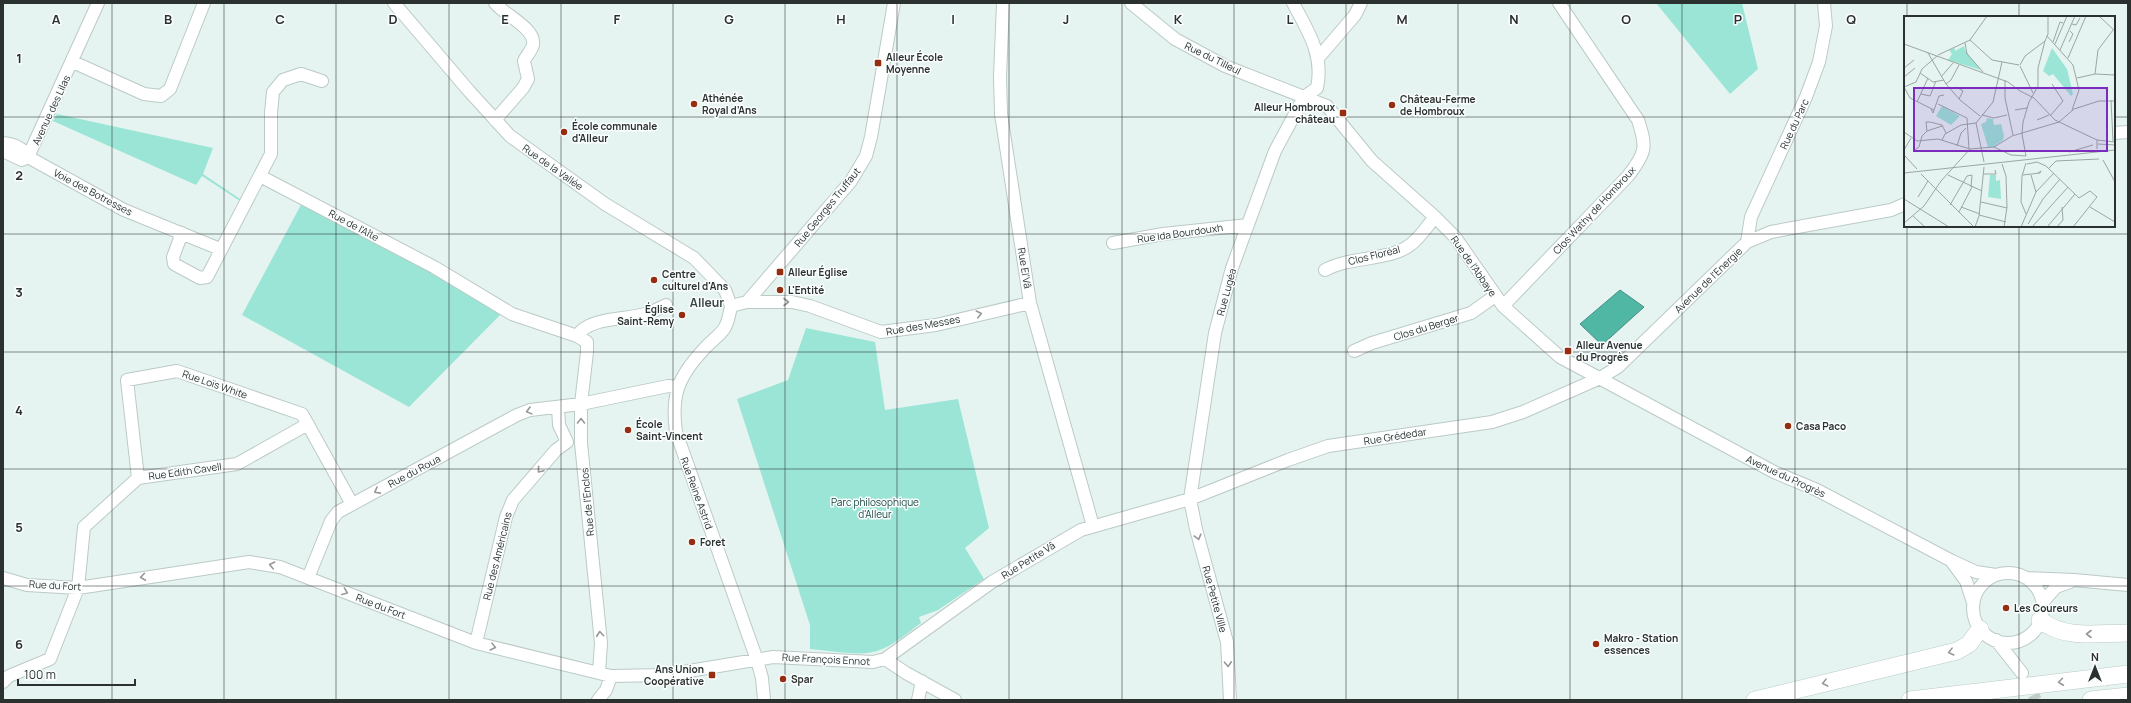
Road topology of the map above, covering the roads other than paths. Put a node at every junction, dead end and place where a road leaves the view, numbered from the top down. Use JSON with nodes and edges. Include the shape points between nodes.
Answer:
{"nodes":[{"id":1,"x":98,"y":3,"type":"edge"},
{"id":2,"x":204,"y":3,"type":"edge"},
{"id":3,"x":394,"y":3,"type":"edge"},
{"id":4,"x":495,"y":3,"type":"edge"},
{"id":5,"x":894,"y":3,"type":"edge"},
{"id":6,"x":1003,"y":3,"type":"edge"},
{"id":7,"x":1131,"y":3,"type":"edge"},
{"id":8,"x":1293,"y":3,"type":"edge"},
{"id":9,"x":1361,"y":3,"type":"edge"},
{"id":10,"x":1559,"y":3,"type":"edge"},
{"id":11,"x":1824,"y":3,"type":"edge"},
{"id":12,"x":1319,"y":57,"type":"junction"},
{"id":13,"x":73,"y":62,"type":"junction"},
{"id":14,"x":322,"y":81,"type":"dead end"},
{"id":15,"x":1304,"y":97,"type":"junction"},
{"id":16,"x":494,"y":120,"type":"junction"},
{"id":17,"x":2128,"y":132,"type":"edge"},
{"id":18,"x":2115,"y":133,"type":"edge"},
{"id":19,"x":3,"y":143,"type":"edge"},
{"id":20,"x":3,"y":149,"type":"edge"},
{"id":21,"x":28,"y":157,"type":"junction"},
{"id":22,"x":260,"y":176,"type":"junction"},
{"id":23,"x":1904,"y":204,"type":"edge"},
{"id":24,"x":1435,"y":217,"type":"junction"},
{"id":25,"x":1248,"y":225,"type":"junction"},
{"id":26,"x":182,"y":232,"type":"junction"},
{"id":27,"x":1747,"y":242,"type":"junction"},
{"id":28,"x":1113,"y":243,"type":"dead end"},
{"id":29,"x":220,"y":249,"type":"junction"},
{"id":30,"x":1325,"y":270,"type":"dead end"},
{"id":31,"x":1495,"y":296,"type":"junction"},
{"id":32,"x":747,"y":302,"type":"junction"},
{"id":33,"x":1030,"y":302,"type":"junction"},
{"id":34,"x":666,"y":305,"type":"dead end"},
{"id":35,"x":731,"y":306,"type":"junction"},
{"id":36,"x":1503,"y":306,"type":"junction"},
{"id":37,"x":577,"y":336,"type":"junction"},
{"id":38,"x":1354,"y":351,"type":"dead end"},
{"id":39,"x":1600,"y":378,"type":"junction"},
{"id":40,"x":677,"y":387,"type":"junction"},
{"id":41,"x":581,"y":404,"type":"junction"},
{"id":42,"x":558,"y":407,"type":"junction"},
{"id":43,"x":305,"y":419,"type":"junction"},
{"id":44,"x":567,"y":442,"type":"junction"},
{"id":45,"x":581,"y":443,"type":"junction"},
{"id":46,"x":138,"y":478,"type":"junction"},
{"id":47,"x":1190,"y":500,"type":"junction"},
{"id":48,"x":352,"y":504,"type":"junction"},
{"id":49,"x":1094,"y":526,"type":"junction"},
{"id":50,"x":1952,"y":561,"type":"junction"},
{"id":51,"x":1996,"y":575,"type":"junction"},
{"id":52,"x":3,"y":578,"type":"edge"},
{"id":53,"x":308,"y":578,"type":"junction"},
{"id":54,"x":2026,"y":578,"type":"junction"},
{"id":55,"x":2074,"y":580,"type":"junction"},
{"id":56,"x":2128,"y":585,"type":"edge"},
{"id":57,"x":78,"y":588,"type":"junction"},
{"id":58,"x":1973,"y":602,"type":"junction"},
{"id":59,"x":2042,"y":603,"type":"junction"},
{"id":60,"x":2040,"y":620,"type":"junction"},
{"id":61,"x":1980,"y":629,"type":"junction"},
{"id":62,"x":2128,"y":633,"type":"edge"},
{"id":63,"x":1996,"y":640,"type":"junction"},
{"id":64,"x":2020,"y":640,"type":"junction"},
{"id":65,"x":476,"y":643,"type":"junction"},
{"id":66,"x":885,"y":659,"type":"junction"},
{"id":67,"x":757,"y":660,"type":"junction"},
{"id":68,"x":605,"y":674,"type":"junction"},
{"id":69,"x":2128,"y":674,"type":"edge"},
{"id":70,"x":922,"y":681,"type":"junction"},
{"id":71,"x":3,"y":682,"type":"edge"},
{"id":72,"x":2128,"y":696,"type":"edge"},
{"id":73,"x":598,"y":700,"type":"edge"},
{"id":74,"x":764,"y":700,"type":"edge"},
{"id":75,"x":918,"y":700,"type":"edge"},
{"id":76,"x":955,"y":700,"type":"edge"},
{"id":77,"x":1230,"y":700,"type":"edge"},
{"id":78,"x":1755,"y":700,"type":"edge"},
{"id":79,"x":1910,"y":700,"type":"edge"},
{"id":80,"x":2091,"y":700,"type":"edge"}],
"edges":[{"from":1,"to":13,"type":"street","name":"Avenue des Lilas"},
{"from":2,"to":13,"type":"street","via":[[170,89],[161,96],[144,94]]},
{"from":3,"to":16,"type":"street","name":"Rue de la Vallée"},
{"from":4,"to":16,"type":"street","via":[[527,30],[533,39],[532,47],[524,61],[528,79]]},
{"from":5,"to":32,"type":"street","name":"Rue Georges Truffaut","via":[[866,156],[851,181]]},
{"from":6,"to":33,"type":"street","name":"Rue El'Vâ","via":[[1001,114]]},
{"from":7,"to":15,"type":"street","name":"Rue du Tilleul","via":[[1175,39],[1225,66]]},
{"from":8,"to":12,"type":"street"},
{"from":9,"to":12,"type":"street","via":[[1355,15]]},
{"from":10,"to":36,"type":"street","name":"Clos Wathy de Hombroux","via":[[1638,120],[1645,140],[1641,159],[1628,176]]},
{"from":11,"to":27,"type":"street","name":"Rue du Parc","via":[[1826,26],[1819,62],[1806,97],[1751,217]]},
{"from":12,"to":15,"type":"street","name":"Rue Lugéa","via":[[1320,76],[1317,88]]},
{"from":13,"to":21,"type":"street","name":"Avenue des Lilas"},
{"from":14,"to":22,"type":"street","via":[[301,74],[284,80],[273,92],[271,154]]},
{"from":15,"to":24,"type":"street","name":"Rue de l'Abbaye","via":[[1327,106],[1372,161]]},
{"from":15,"to":25,"type":"street","name":"Rue Lugéa","via":[[1275,151]]},
{"from":16,"to":35,"type":"street","name":"Rue de la Vallée","via":[[510,136],[605,204],[694,258],[725,290]]},
{"from":17,"to":18,"type":"street"},
{"from":19,"to":21,"type":"street","name":"Voie des Botresses","via":[[24,150]]},
{"from":20,"to":21,"type":"street","name":"Voie des Botresses","via":[[22,160]]},
{"from":21,"to":26,"type":"street","name":"Voie des Botresses","via":[[124,210]]},
{"from":22,"to":29,"type":"street"},
{"from":22,"to":37,"type":"street","name":"Rue de l'Aîte","via":[[434,267],[512,314]]},
{"from":23,"to":27,"type":"street","name":"Avenue de l'Energie","via":[[1891,210],[1771,232]]},
{"from":24,"to":30,"type":"street","name":"Clos Floréal","via":[[1410,245],[1398,251],[1336,264]]},
{"from":24,"to":31,"type":"street","name":"Rue de l'Abbaye","via":[[1455,237]]},
{"from":25,"to":28,"type":"street","name":"Rue Ida Bourdouxh","via":[[1163,234]]},
{"from":25,"to":47,"type":"street","name":"Rue Lugéa","via":[[1232,268],[1215,333]]},
{"from":26,"to":29,"type":"street","name":"Voie des Botresses"},
{"from":26,"to":29,"type":"street","via":[[173,257],[174,264],[200,278],[207,277]]},
{"from":27,"to":39,"type":"street","name":"Avenue de l'Energie","via":[[1618,367]]},
{"from":31,"to":36,"type":"street","name":"Rue de l'Abbaye"},
{"from":31,"to":38,"type":"street","name":"Clos du Berger","via":[[1470,313]]},
{"from":32,"to":33,"type":"street","name":"Rue des Messes","one_way":true,"via":[[792,302],[810,306],[881,332],[936,325]]},
{"from":32,"to":35,"type":"street"},
{"from":33,"to":49,"type":"street","name":"Rue El'Vâ"},
{"from":34,"to":37,"type":"street","via":[[649,313],[590,325]]},
{"from":35,"to":40,"type":"street","name":"Rue Reine Astrid","via":[[728,324],[692,362]]},
{"from":36,"to":39,"type":"street","name":"Rue de l'Abbaye","via":[[1560,357]]},
{"from":37,"to":41,"type":"street","name":"Rue de l'Enclos","via":[[583,338],[588,347]]},
{"from":39,"to":47,"type":"street","name":"Rue Grédedar","via":[[1523,412],[1492,422],[1328,446]]},
{"from":39,"to":50,"type":"street","name":"Avenue du Progrès","via":[[1768,469],[1817,490]]},
{"from":40,"to":41,"type":"street","name":"Rue du Roua","via":[[668,386]]},
{"from":40,"to":67,"type":"street","name":"Rue Reine Astrid","via":[[673,411],[680,444]]},
{"from":41,"to":42,"type":"street","name":"Rue du Roua"},
{"from":45,"to":41,"type":"street","name":"Rue de l'Enclos","one_way":true},
{"from":42,"to":44,"type":"street","via":[[559,425]]},
{"from":42,"to":48,"type":"street","name":"Rue du Roua","one_way":true,"via":[[530,410],[517,415]]},
{"from":43,"to":46,"type":"street","name":"Rue Edith Cavell","via":[[236,464]]},
{"from":43,"to":46,"type":"street","name":"Rue Loïs White","via":[[176,372],[127,380]]},
{"from":43,"to":48,"type":"street"},
{"from":44,"to":45,"type":"street"},
{"from":44,"to":65,"type":"street","name":"Rue des Américains","one_way":true,"via":[[556,450],[513,500],[506,517]]},
{"from":68,"to":45,"type":"street","name":"Rue de l'Enclos","one_way":true},
{"from":46,"to":57,"type":"street","name":"Rue Edith Cavell","via":[[84,527]]},
{"from":47,"to":49,"type":"street","name":"Rue Petite Vâ"},
{"from":47,"to":77,"type":"street","name":"Rue Petite Ville","one_way":true,"via":[[1227,642]]},
{"from":48,"to":53,"type":"street","name":"Rue du Roua","via":[[338,512],[331,521]]},
{"from":49,"to":66,"type":"street","name":"Rue Petite Vâ","via":[[1062,539],[992,582]]},
{"from":50,"to":51,"type":"street","name":"Avenue du Progrès","via":[[1976,572]]},
{"from":50,"to":58,"type":"street","name":"Avenue du Progrès","via":[[1966,581]]},
{"from":51,"to":54,"type":"street","via":[[2017,574]]},
{"from":51,"to":58,"type":"street","via":[[1986,580]]},
{"from":52,"to":57,"type":"street","name":"Rue du Fort","via":[[27,585]]},
{"from":53,"to":57,"type":"street","name":"Rue du Fort","one_way":true,"via":[[280,567],[249,562]]},
{"from":53,"to":65,"type":"street","name":"Rue du Fort","one_way":true},
{"from":54,"to":55,"type":"street"},
{"from":54,"to":59,"type":"street","via":[[2039,593]]},
{"from":55,"to":56,"type":"street"},
{"from":55,"to":59,"type":"street","via":[[2056,587]]},
{"from":57,"to":71,"type":"street","name":"Rue Edith Cavell","via":[[50,659],[9,676]]},
{"from":58,"to":61,"type":"street","via":[[1974,616]]},
{"from":59,"to":60,"type":"street"},
{"from":62,"to":60,"type":"highway","one_way":true,"via":[[2068,634]]},
{"from":60,"to":64,"type":"street","via":[[2036,628]]},
{"from":61,"to":63,"type":"street"},
{"from":61,"to":78,"type":"highway","one_way":true,"via":[[1969,644],[1958,651]]},
{"from":63,"to":64,"type":"street"},
{"from":63,"to":64,"type":"street","via":[[2022,673],[2018,654]]},
{"from":65,"to":68,"type":"street","name":"Rue du Fort","one_way":true},
{"from":66,"to":67,"type":"street","name":"Rue François Ennot","via":[[873,662],[774,657]]},
{"from":66,"to":70,"type":"street"},
{"from":67,"to":68,"type":"street","name":"Rue du Fort","via":[[665,675]]},
{"from":67,"to":74,"type":"street","name":"Rue Reine Astrid"},
{"from":68,"to":73,"type":"street","via":[[606,690]]},
{"from":69,"to":79,"type":"highway","one_way":true},
{"from":70,"to":75,"type":"street"},
{"from":70,"to":76,"type":"street"},
{"from":72,"to":80,"type":"highway"}]}
